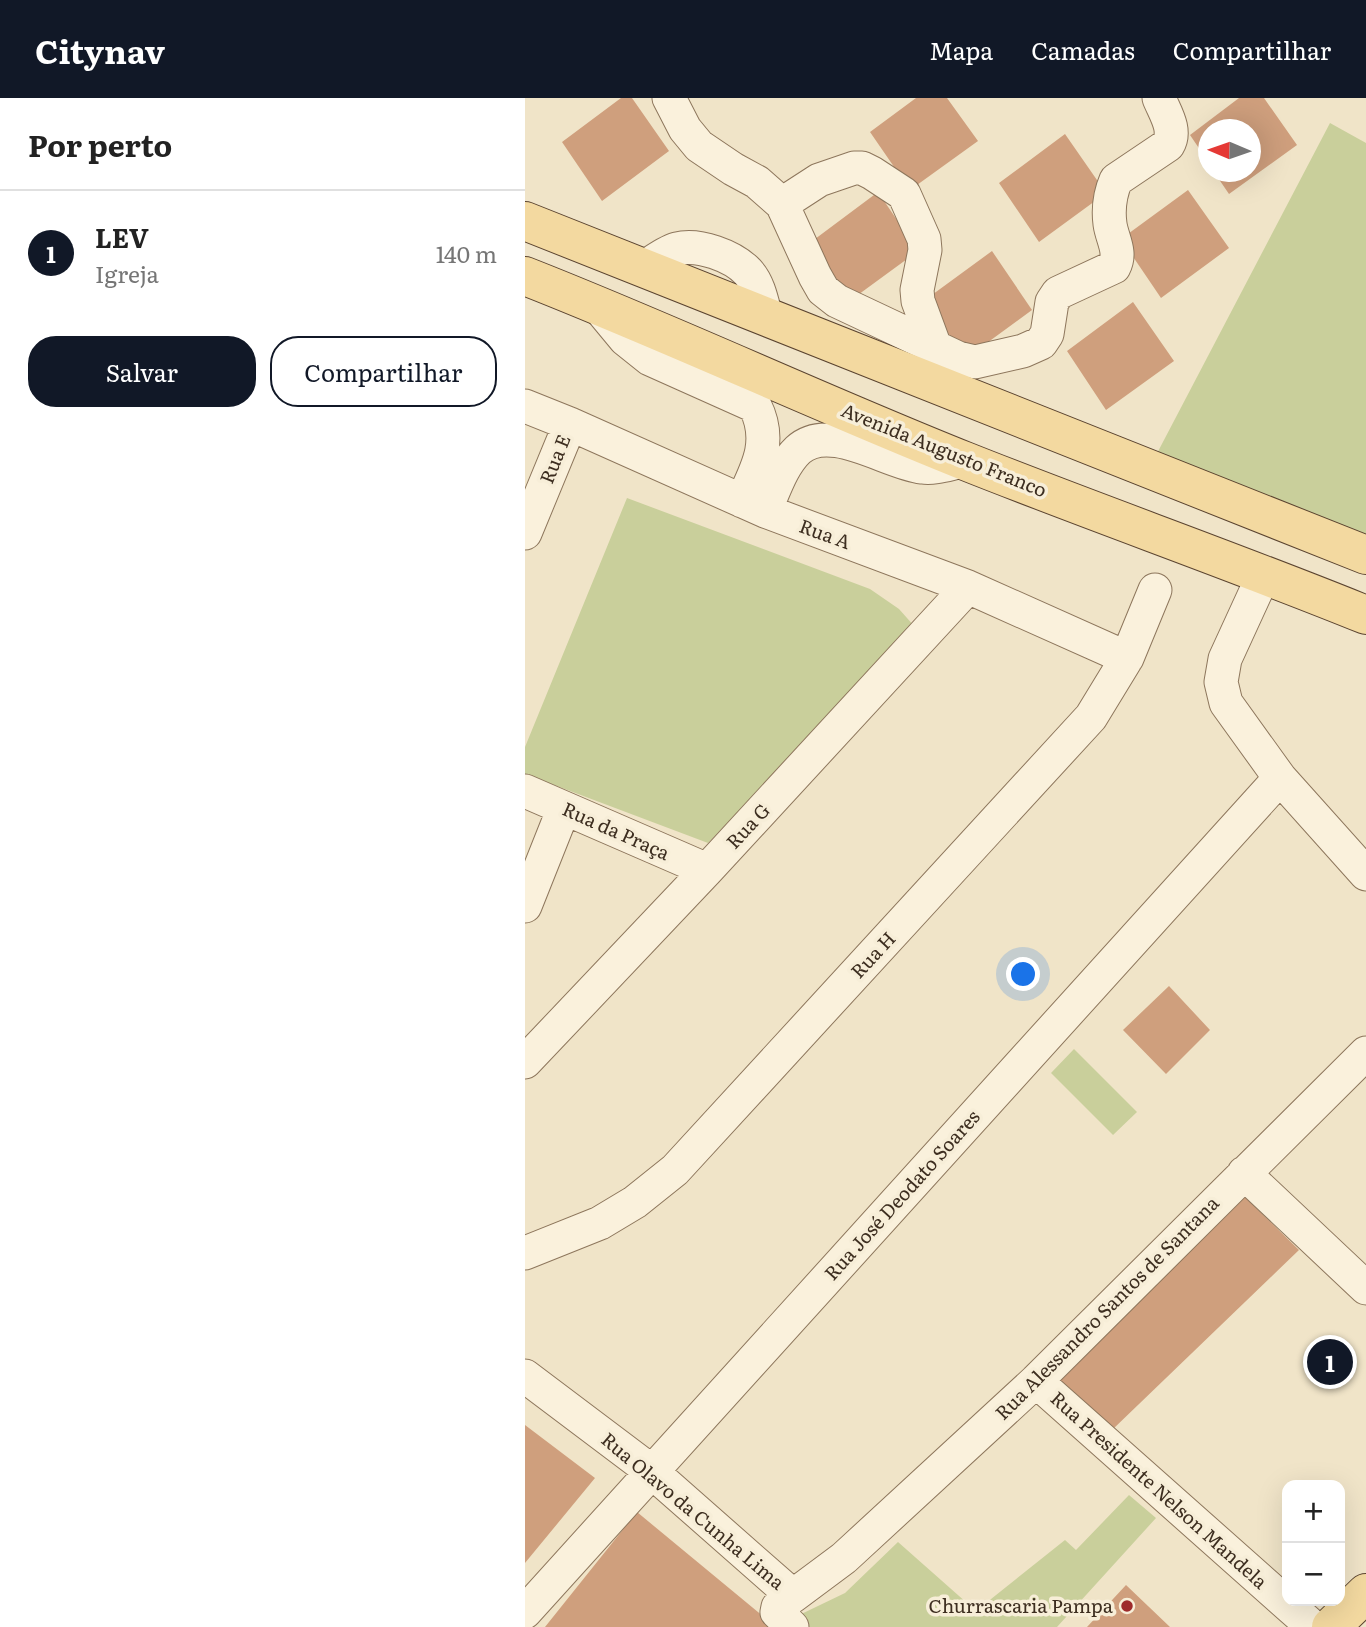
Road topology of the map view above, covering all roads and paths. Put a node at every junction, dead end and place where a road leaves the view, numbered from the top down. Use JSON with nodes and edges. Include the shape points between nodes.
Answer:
{"nodes":[{"id":1,"x":669,"y":98,"type":"edge"},
{"id":2,"x":1159,"y":98,"type":"edge"},
{"id":3,"x":782,"y":204,"type":"junction"},
{"id":4,"x":525,"y":221,"type":"edge"},
{"id":5,"x":525,"y":276,"type":"edge"},
{"id":6,"x":596,"y":304,"type":"junction"},
{"id":7,"x":935,"y":347,"type":"junction"},
{"id":8,"x":525,"y":406,"type":"edge"},
{"id":9,"x":570,"y":424,"type":"junction"},
{"id":10,"x":964,"y":461,"type":"junction"},
{"id":11,"x":753,"y":506,"type":"junction"},
{"id":12,"x":525,"y":533,"type":"edge"},
{"id":13,"x":1366,"y":555,"type":"edge"},
{"id":14,"x":1264,"y":574,"type":"junction"},
{"id":15,"x":968,"y":587,"type":"junction"},
{"id":16,"x":1155,"y":590,"type":"dead end"},
{"id":17,"x":1366,"y":615,"type":"edge"},
{"id":18,"x":1127,"y":658,"type":"junction"},
{"id":19,"x":1280,"y":778,"type":"junction"},
{"id":20,"x":525,"y":791,"type":"edge"},
{"id":21,"x":564,"y":808,"type":"junction"},
{"id":22,"x":707,"y":870,"type":"junction"},
{"id":23,"x":1366,"y":874,"type":"edge"},
{"id":24,"x":525,"y":906,"type":"edge"},
{"id":25,"x":1366,"y":1053,"type":"edge"},
{"id":26,"x":525,"y":1062,"type":"edge"},
{"id":27,"x":1244,"y":1173,"type":"junction"},
{"id":28,"x":525,"y":1253,"type":"edge"},
{"id":29,"x":1366,"y":1288,"type":"edge"},
{"id":30,"x":525,"y":1376,"type":"edge"},
{"id":31,"x":1036,"y":1381,"type":"junction"},
{"id":32,"x":651,"y":1471,"type":"junction"},
{"id":33,"x":844,"y":1558,"type":"joint"},
{"id":34,"x":1366,"y":1593,"type":"edge"},
{"id":35,"x":793,"y":1611,"type":"edge"},
{"id":36,"x":525,"y":1612,"type":"edge"},
{"id":37,"x":1313,"y":1627,"type":"edge"},
{"id":38,"x":1331,"y":1627,"type":"edge"}],
"edges":[{"from":1,"to":3,"type":"street","via":[[699,146],[757,182]]},
{"from":2,"to":7,"type":"street","via":[[1172,138],[1116,180],[1109,205],[1117,250],[1114,267],[1058,293],[1041,343],[975,362]]},
{"from":3,"to":7,"type":"street","via":[[823,290]]},
{"from":3,"to":7,"type":"street","via":[[820,180],[855,168],[872,173],[904,194],[924,239],[918,301]]},
{"from":4,"to":13,"type":"main road"},
{"from":5,"to":6,"type":"main road","name":"Avenida Augusto Franco"},
{"from":6,"to":10,"type":"main road","name":"Avenida Augusto Franco"},
{"from":6,"to":11,"type":"street","via":[[625,339],[650,359],[755,406],[762,427],[762,459]]},
{"from":8,"to":9,"type":"street","name":"Rua A"},
{"from":9,"to":11,"type":"street","name":"Rua A"},
{"from":9,"to":12,"type":"street","name":"Rua E"},
{"from":10,"to":11,"type":"street","via":[[921,467],[835,439],[819,440],[799,450]]},
{"from":10,"to":14,"type":"main road","name":"Avenida Augusto Franco"},
{"from":11,"to":15,"type":"street","name":"Rua A"},
{"from":14,"to":17,"type":"main road","name":"Avenida Augusto Franco"},
{"from":14,"to":19,"type":"street","via":[[1224,659],[1221,682],[1226,703]]},
{"from":15,"to":18,"type":"street","name":"Rua A"},
{"from":15,"to":22,"type":"street","name":"Rua G"},
{"from":16,"to":18,"type":"street","name":"Rua H"},
{"from":18,"to":28,"type":"street","name":"Rua H","via":[[1091,717],[675,1171],[600,1223]]},
{"from":19,"to":23,"type":"street"},
{"from":19,"to":32,"type":"street","name":"Rua José Deodato Soares"},
{"from":20,"to":21,"type":"street","name":"Rua da Praça"},
{"from":21,"to":22,"type":"street","name":"Rua da Praça"},
{"from":21,"to":24,"type":"street"},
{"from":22,"to":26,"type":"street","name":"Rua G"},
{"from":25,"to":27,"type":"street","name":"Rua Alessandro Santos de Santana"},
{"from":27,"to":29,"type":"street"},
{"from":27,"to":31,"type":"street","name":"Rua Alessandro Santos de Santana"},
{"from":30,"to":32,"type":"street","name":"Rua Olavo da Cunha Lima"},
{"from":31,"to":33,"type":"street","name":"Rua Alessandro Santos de Santana"},
{"from":31,"to":37,"type":"street","name":"Rua Presidente Nelson Mandela"},
{"from":32,"to":35,"type":"street","name":"Rua Olavo da Cunha Lima"},
{"from":32,"to":36,"type":"street","name":"Rua José Deodato Soares"},
{"from":33,"to":35,"type":"street","name":"Rua Olavo da Cunha Lima"},
{"from":34,"to":38,"type":"main road"}]}
